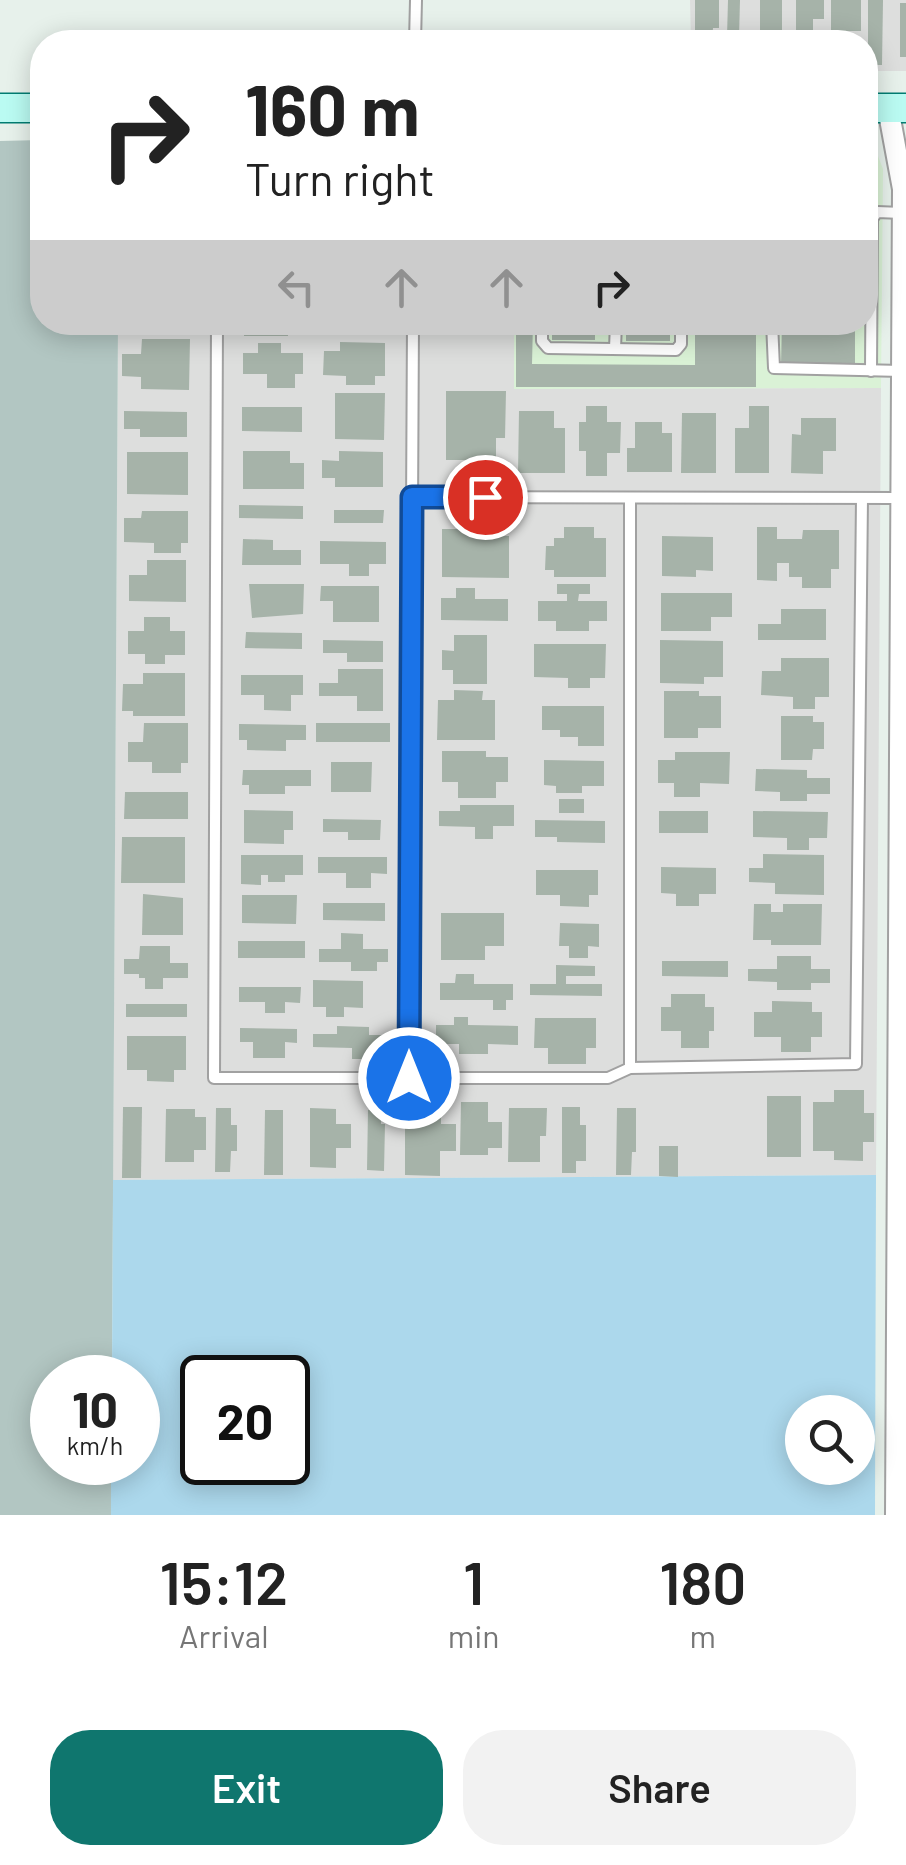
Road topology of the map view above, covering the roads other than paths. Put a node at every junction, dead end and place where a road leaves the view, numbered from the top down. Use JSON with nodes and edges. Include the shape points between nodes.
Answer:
{"nodes":[{"id":1,"x":416,"y":0,"type":"edge"},
{"id":2,"x":416,"y":30,"type":"edge"},
{"id":3,"x":0,"y":108,"type":"edge"},
{"id":4,"x":30,"y":108,"type":"edge"},
{"id":5,"x":886,"y":108,"type":"edge"},
{"id":6,"x":905,"y":185,"type":"edge"},
{"id":7,"x":878,"y":214,"type":"edge"},
{"id":8,"x":904,"y":217,"type":"edge"},
{"id":9,"x":878,"y":261,"type":"edge"},
{"id":10,"x":903,"y":262,"type":"junction"},
{"id":11,"x":216,"y":335,"type":"edge"},
{"id":12,"x":413,"y":335,"type":"edge"},
{"id":13,"x":542,"y":335,"type":"edge"},
{"id":14,"x":616,"y":335,"type":"edge"},
{"id":15,"x":681,"y":335,"type":"edge"},
{"id":16,"x":773,"y":335,"type":"edge"},
{"id":17,"x":871,"y":335,"type":"edge"},
{"id":18,"x":615,"y":349,"type":"junction"},
{"id":19,"x":871,"y":372,"type":"junction"},
{"id":20,"x":902,"y":372,"type":"junction"},
{"id":21,"x":904,"y":394,"type":"edge"},
{"id":22,"x":412,"y":497,"type":"junction"},
{"id":23,"x":630,"y":498,"type":"junction"},
{"id":24,"x":862,"y":498,"type":"junction"},
{"id":25,"x":902,"y":498,"type":"junction"},
{"id":26,"x":903,"y":824,"type":"edge"},
{"id":27,"x":630,"y":1068,"type":"junction"},
{"id":28,"x":409,"y":1078,"type":"junction"},
{"id":29,"x":901,"y":1454,"type":"edge"},
{"id":30,"x":896,"y":1515,"type":"edge"}],
"edges":[{"from":1,"to":2,"type":"lane"},
{"from":3,"to":4,"type":"main road"},
{"from":5,"to":6,"type":"street"},
{"from":6,"to":8,"type":"street"},
{"from":7,"to":8,"type":"lane"},
{"from":8,"to":10,"type":"street"},
{"from":9,"to":10,"type":"lane"},
{"from":10,"to":20,"type":"street"},
{"from":11,"to":28,"type":"lane","via":[[214,1078]]},
{"from":12,"to":22,"type":"lane"},
{"from":13,"to":18,"type":"lane","via":[[548,348]]},
{"from":14,"to":18,"type":"lane"},
{"from":15,"to":18,"type":"lane","via":[[680,349]]},
{"from":16,"to":19,"type":"lane","via":[[774,368]]},
{"from":17,"to":19,"type":"lane"},
{"from":19,"to":20,"type":"lane"},
{"from":20,"to":21,"type":"street"},
{"from":21,"to":25,"type":"street"},
{"from":22,"to":23,"type":"lane"},
{"from":22,"to":28,"type":"lane"},
{"from":23,"to":24,"type":"lane"},
{"from":23,"to":27,"type":"lane"},
{"from":24,"to":25,"type":"lane"},
{"from":24,"to":27,"type":"lane","via":[[856,1064]]},
{"from":25,"to":26,"type":"street"},
{"from":26,"to":29,"type":"street"},
{"from":27,"to":28,"type":"lane","via":[[608,1078]]},
{"from":29,"to":30,"type":"street"}]}
